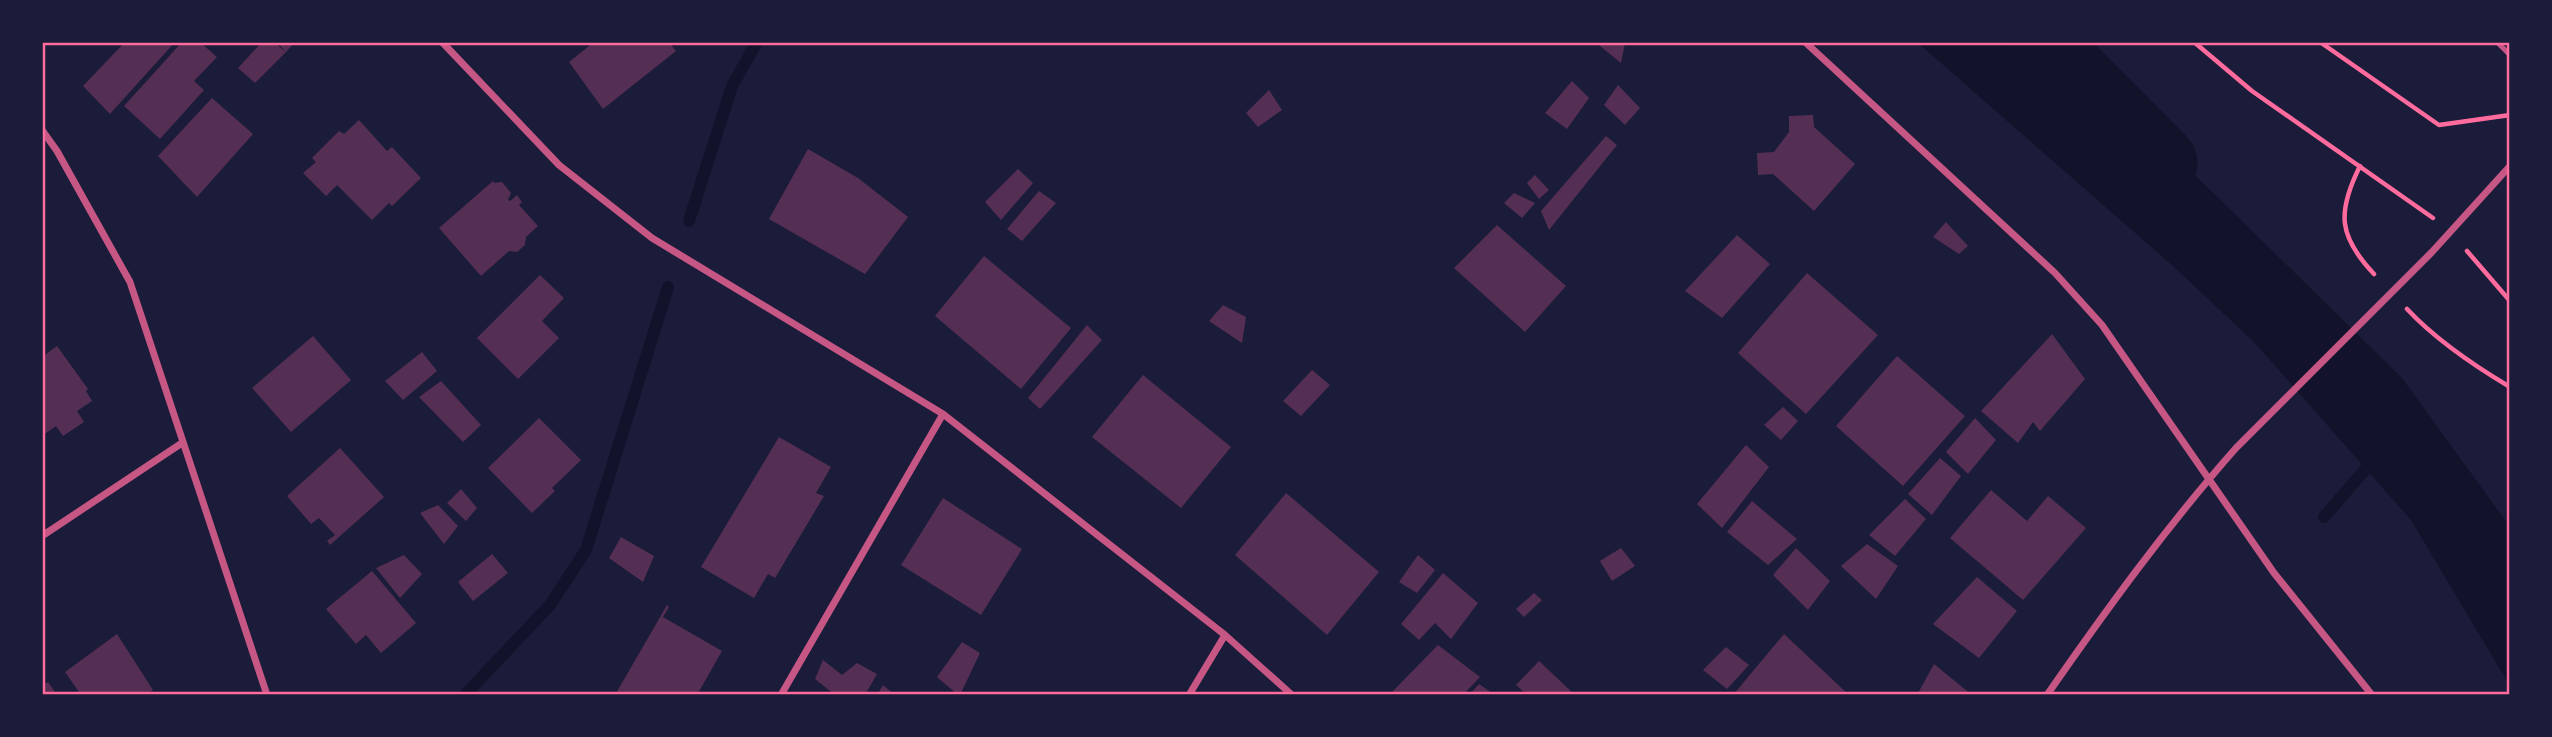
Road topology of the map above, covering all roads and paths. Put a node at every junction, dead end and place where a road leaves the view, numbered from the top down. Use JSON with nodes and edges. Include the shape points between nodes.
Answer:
{"nodes":[{"id":1,"x":442,"y":42,"type":"edge"},
{"id":2,"x":1805,"y":42,"type":"edge"},
{"id":3,"x":2194,"y":42,"type":"edge"},
{"id":4,"x":2320,"y":42,"type":"edge"},
{"id":5,"x":2497,"y":42,"type":"edge"},
{"id":6,"x":2510,"y":55,"type":"edge"},
{"id":7,"x":2510,"y":115,"type":"edge"},
{"id":8,"x":42,"y":130,"type":"edge"},
{"id":9,"x":2510,"y":166,"type":"edge"},
{"id":10,"x":2426,"y":211,"type":"dead end"},
{"id":11,"x":2474,"y":257,"type":"dead end"},
{"id":12,"x":2510,"y":300,"type":"edge"},
{"id":13,"x":943,"y":414,"type":"junction"},
{"id":14,"x":182,"y":443,"type":"junction"},
{"id":15,"x":2208,"y":480,"type":"junction"},
{"id":16,"x":42,"y":536,"type":"edge"},
{"id":17,"x":1224,"y":635,"type":"junction"},
{"id":18,"x":267,"y":695,"type":"edge"},
{"id":19,"x":781,"y":695,"type":"edge"},
{"id":20,"x":1189,"y":695,"type":"edge"},
{"id":21,"x":1292,"y":695,"type":"edge"},
{"id":22,"x":2046,"y":695,"type":"edge"},
{"id":23,"x":2372,"y":695,"type":"edge"}],
"edges":[{"from":1,"to":13,"type":"street","via":[[559,165],[652,238]]},
{"from":2,"to":15,"type":"street","via":[[2055,273],[2102,324]]},
{"from":3,"to":10,"type":"path","via":[[2252,91]]},
{"from":4,"to":7,"type":"path","via":[[2440,125]]},
{"from":5,"to":6,"type":"lane"},
{"from":8,"to":14,"type":"street","via":[[130,282]]},
{"from":9,"to":15,"type":"street"},
{"from":11,"to":12,"type":"path"},
{"from":13,"to":17,"type":"street"},
{"from":13,"to":19,"type":"street"},
{"from":14,"to":16,"type":"street"},
{"from":14,"to":18,"type":"street"},
{"from":15,"to":22,"type":"street","via":[[2116,596]]},
{"from":15,"to":23,"type":"street","via":[[2274,573]]},
{"from":17,"to":20,"type":"street"},
{"from":17,"to":21,"type":"street"}]}
